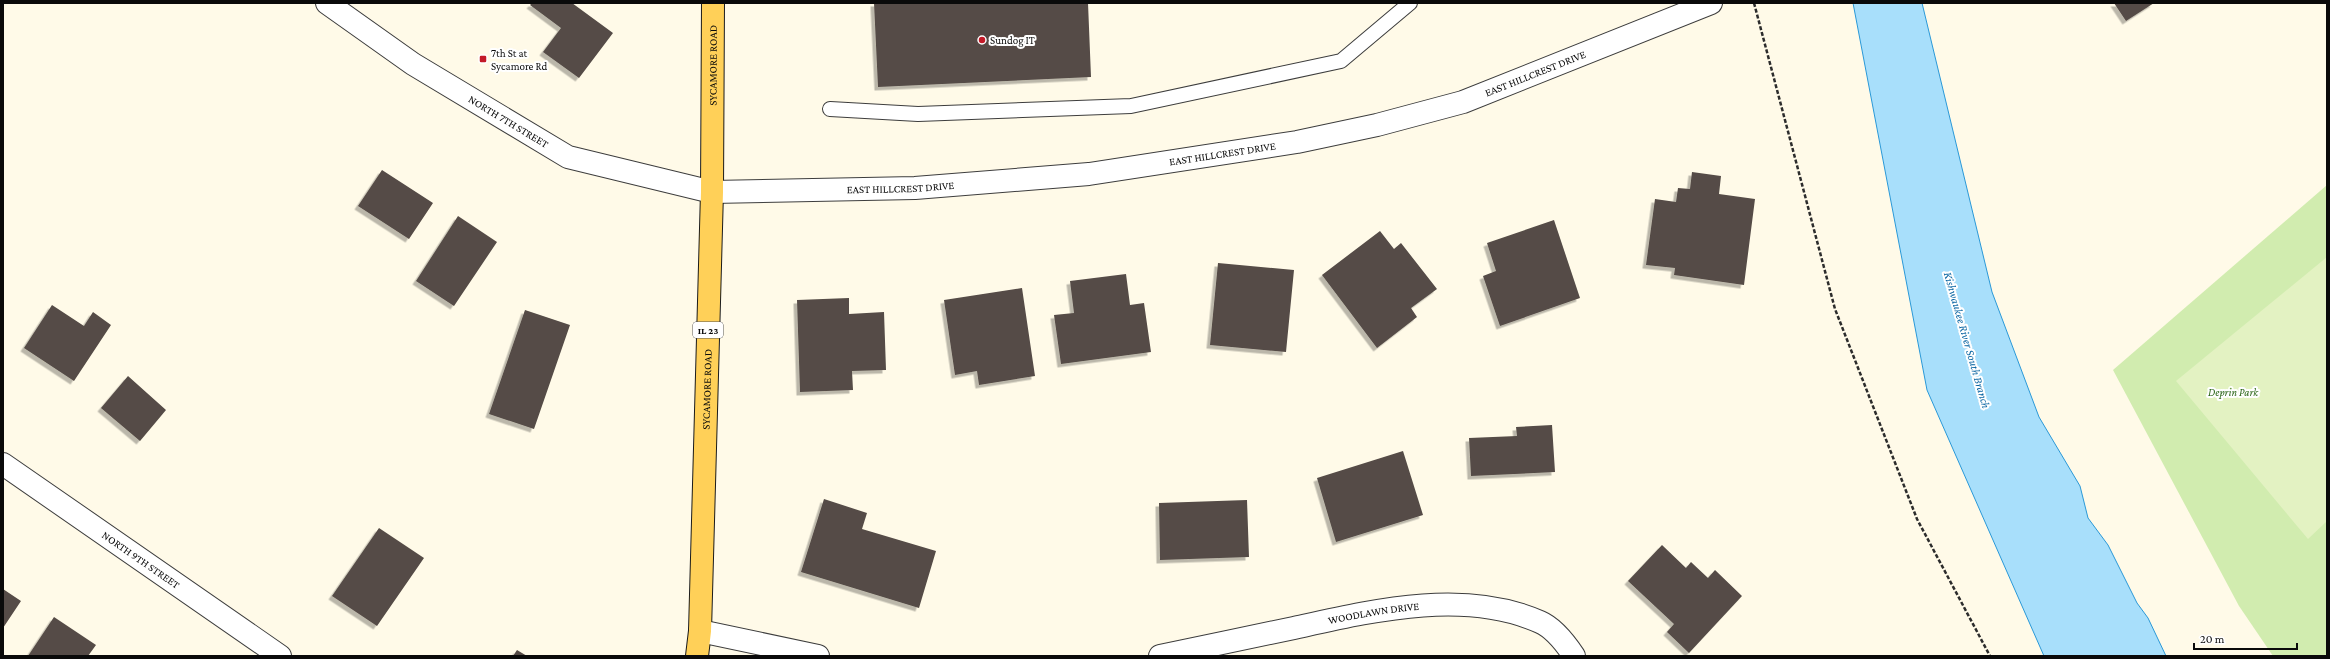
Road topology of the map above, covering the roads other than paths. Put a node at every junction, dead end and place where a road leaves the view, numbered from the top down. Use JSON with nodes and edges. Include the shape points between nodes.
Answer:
{"nodes":[{"id":1,"x":327,"y":3,"type":"edge"},
{"id":2,"x":713,"y":3,"type":"edge"},
{"id":3,"x":1410,"y":3,"type":"edge"},
{"id":4,"x":1711,"y":3,"type":"edge"},
{"id":5,"x":830,"y":109,"type":"dead end"},
{"id":6,"x":712,"y":192,"type":"junction"},
{"id":7,"x":3,"y":464,"type":"edge"},
{"id":8,"x":700,"y":631,"type":"junction"},
{"id":9,"x":280,"y":656,"type":"edge"},
{"id":10,"x":698,"y":656,"type":"edge"},
{"id":11,"x":818,"y":656,"type":"edge"},
{"id":12,"x":1160,"y":656,"type":"edge"},
{"id":13,"x":1574,"y":656,"type":"edge"}],
"edges":[{"from":1,"to":6,"type":"street","name":"NORTH 7TH STREET","via":[[413,64],[568,157]]},
{"from":2,"to":6,"type":"main road","name":"SYCAMORE ROAD","number":"IL 23"},
{"from":3,"to":5,"type":"lane","via":[[1341,61],[1131,106],[918,114]]},
{"from":4,"to":6,"type":"street","name":"EAST HILLCREST DRIVE","via":[[1463,102],[1377,125],[1297,142],[1089,174],[915,188]]},
{"from":6,"to":8,"type":"main road","name":"SYCAMORE ROAD","number":"IL 23"},
{"from":7,"to":9,"type":"street","name":"NORTH 9TH STREET"},
{"from":8,"to":10,"type":"main road","name":"SYCAMORE ROAD","number":"IL 23"},
{"from":8,"to":11,"type":"street"},
{"from":12,"to":13,"type":"street","name":"WOODLAWN DRIVE","via":[[1362,613],[1444,604],[1507,611],[1542,622],[1564,642]]}]}
